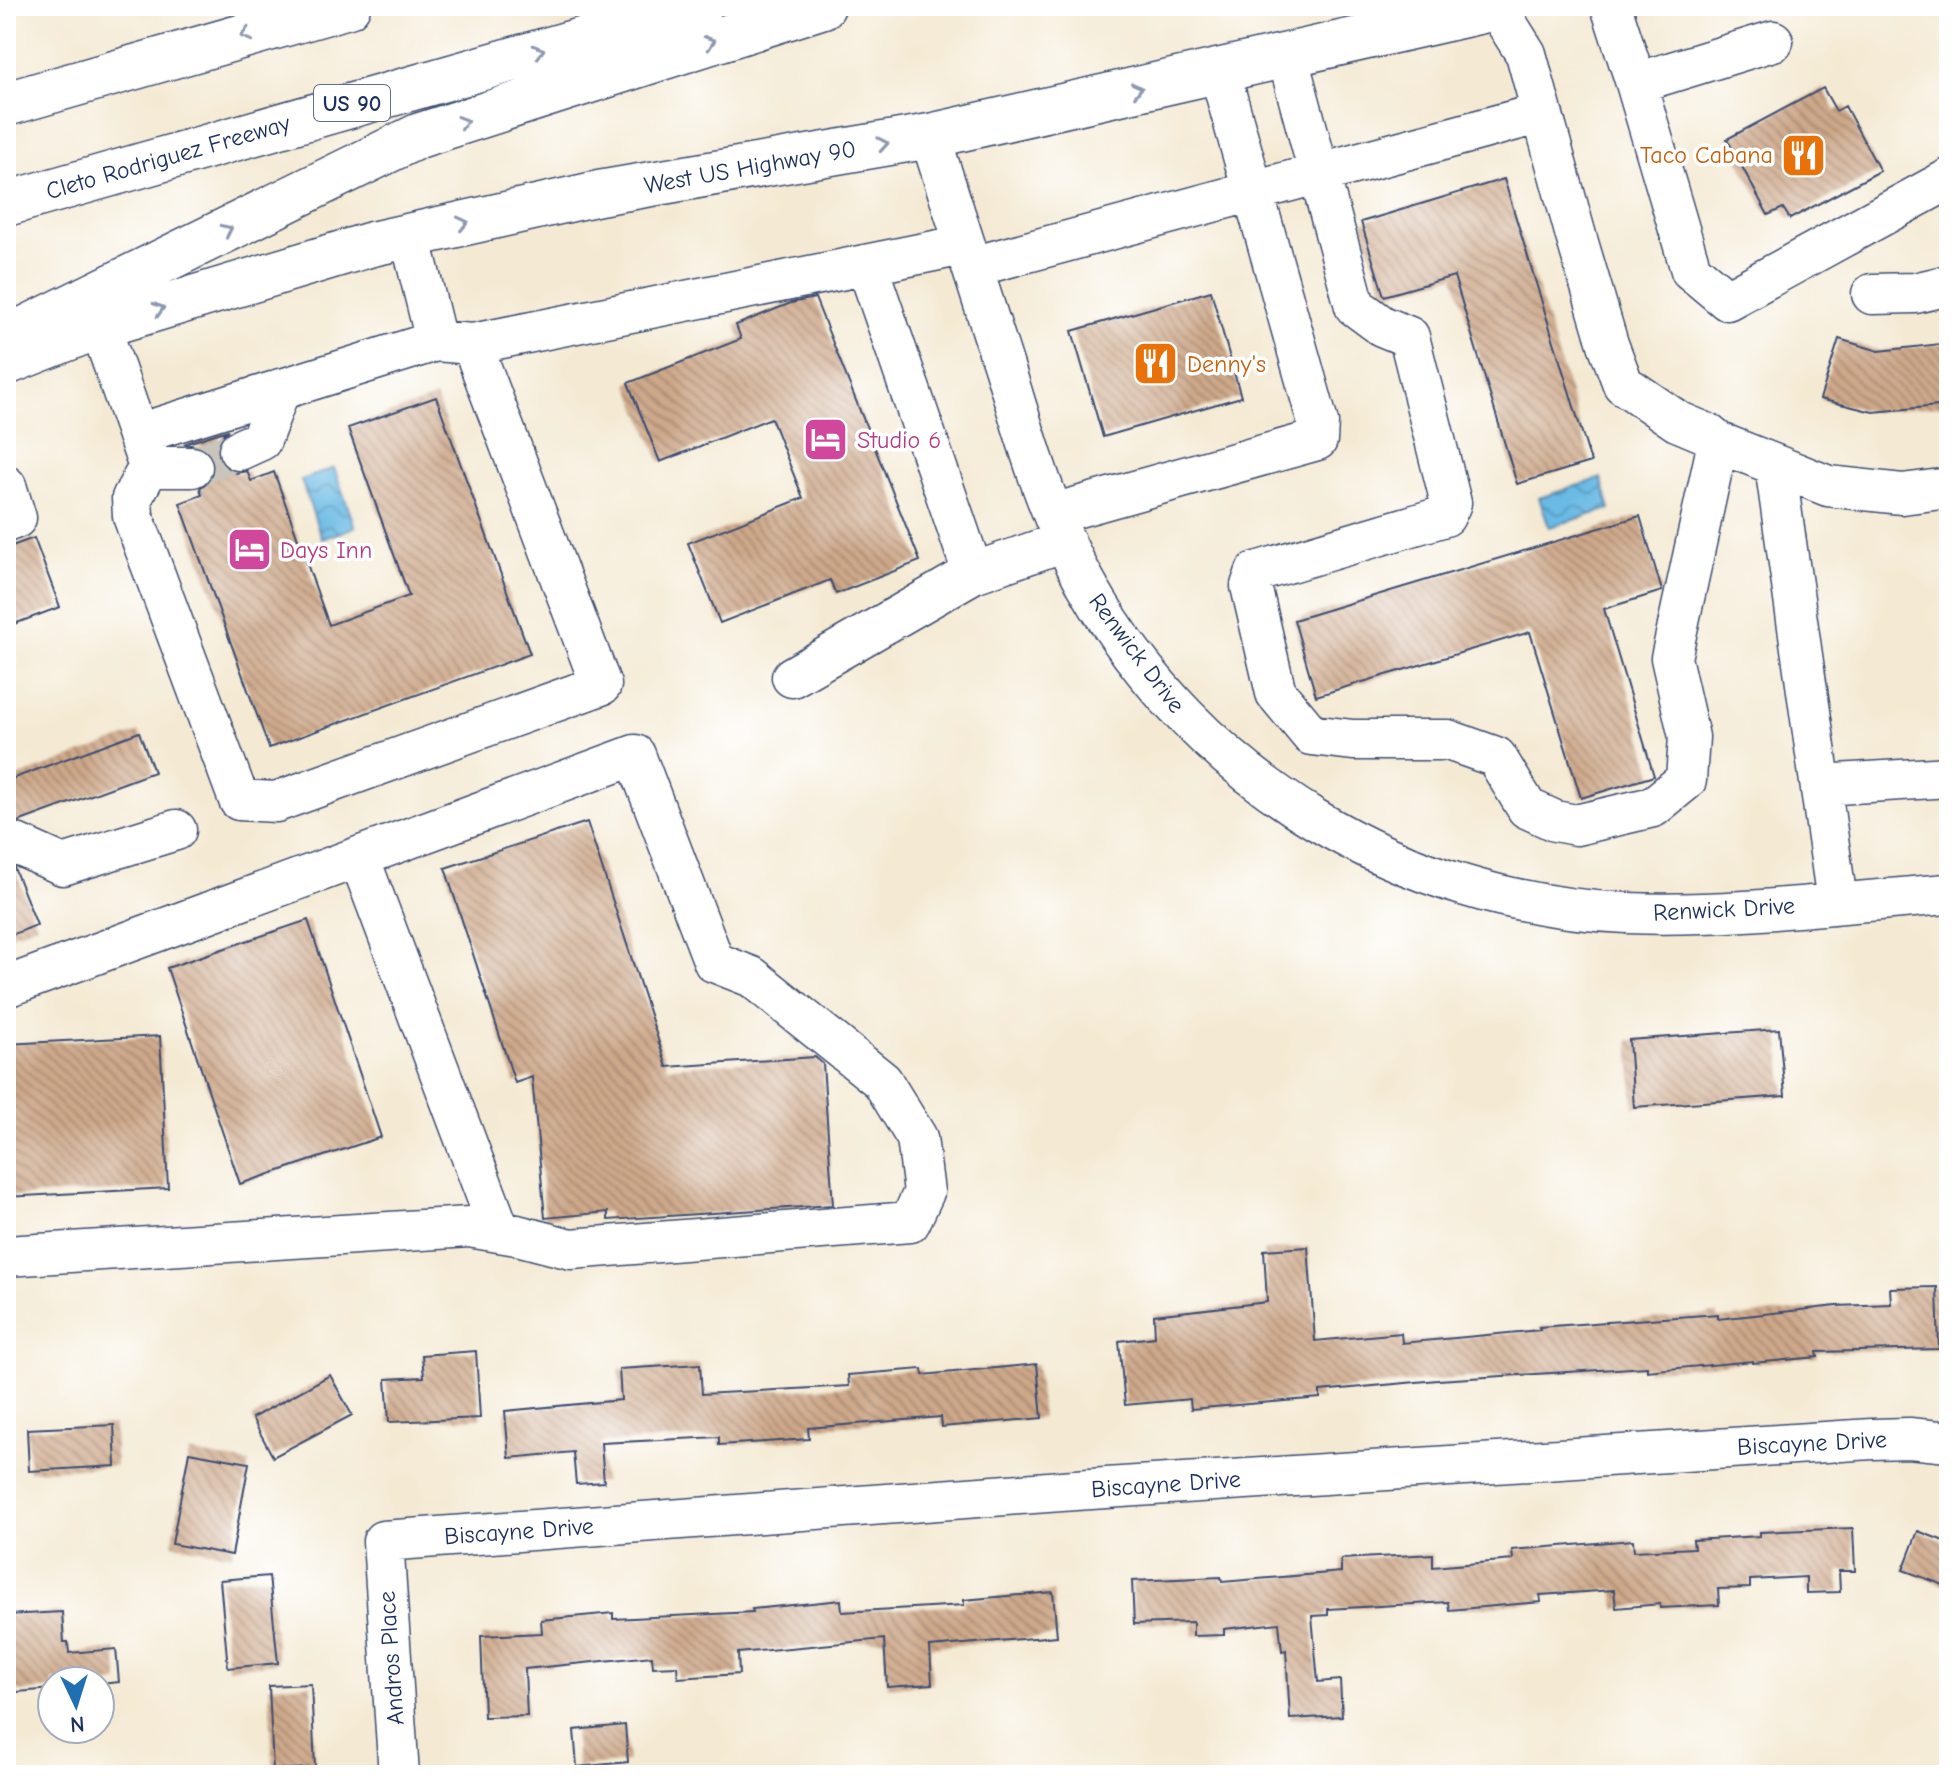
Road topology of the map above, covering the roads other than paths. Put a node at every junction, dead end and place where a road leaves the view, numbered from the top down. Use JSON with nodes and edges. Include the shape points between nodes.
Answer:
{"nodes":[{"id":1,"x":348,"y":6,"type":"edge"},
{"id":2,"x":700,"y":6,"type":"edge"},
{"id":3,"x":823,"y":6,"type":"edge"},
{"id":4,"x":1611,"y":6,"type":"edge"},
{"id":5,"x":1500,"y":7,"type":"edge"},
{"id":6,"x":1773,"y":41,"type":"dead end"},
{"id":7,"x":1287,"y":55,"type":"junction"},
{"id":8,"x":1219,"y":70,"type":"junction"},
{"id":9,"x":1636,"y":83,"type":"junction"},
{"id":10,"x":6,"y":104,"type":"edge"},
{"id":11,"x":1542,"y":113,"type":"junction"},
{"id":12,"x":930,"y":136,"type":"junction"},
{"id":13,"x":1318,"y":173,"type":"junction"},
{"id":14,"x":1949,"y":179,"type":"edge"},
{"id":15,"x":1253,"y":190,"type":"junction"},
{"id":16,"x":6,"y":204,"type":"edge"},
{"id":17,"x":410,"y":235,"type":"junction"},
{"id":18,"x":968,"y":256,"type":"junction"},
{"id":19,"x":867,"y":265,"type":"junction"},
{"id":20,"x":1949,"y":285,"type":"edge"},
{"id":21,"x":1872,"y":294,"type":"dead end"},
{"id":22,"x":100,"y":326,"type":"junction"},
{"id":23,"x":6,"y":338,"type":"edge"},
{"id":24,"x":454,"y":343,"type":"junction"},
{"id":25,"x":6,"y":363,"type":"edge"},
{"id":26,"x":280,"y":389,"type":"junction"},
{"id":27,"x":1718,"y":442,"type":"junction"},
{"id":28,"x":143,"y":450,"type":"junction"},
{"id":29,"x":239,"y":450,"type":"tunnel mouth"},
{"id":30,"x":1775,"y":465,"type":"junction"},
{"id":31,"x":192,"y":467,"type":"tunnel mouth"},
{"id":32,"x":6,"y":486,"type":"edge"},
{"id":33,"x":1949,"y":488,"type":"edge"},
{"id":34,"x":6,"y":522,"type":"edge"},
{"id":35,"x":1059,"y":528,"type":"junction"},
{"id":36,"x":973,"y":573,"type":"junction"},
{"id":37,"x":792,"y":677,"type":"dead end"},
{"id":38,"x":1949,"y":777,"type":"edge"},
{"id":39,"x":1821,"y":785,"type":"junction"},
{"id":40,"x":176,"y":830,"type":"dead end"},
{"id":41,"x":6,"y":847,"type":"edge"},
{"id":42,"x":359,"y":857,"type":"junction"},
{"id":43,"x":1949,"y":894,"type":"edge"},
{"id":44,"x":1837,"y":902,"type":"junction"},
{"id":45,"x":6,"y":987,"type":"edge"},
{"id":46,"x":500,"y":1232,"type":"junction"},
{"id":47,"x":6,"y":1256,"type":"edge"},
{"id":48,"x":1949,"y":1442,"type":"edge"},
{"id":49,"x":383,"y":1541,"type":"joint"},
{"id":50,"x":399,"y":1775,"type":"edge"}],
"edges":[{"from":1,"to":10,"type":"main road","one_way":true},
{"from":16,"to":2,"type":"main road","name":"Cleto Rodriguez Freeway","number":"US 90","one_way":true},
{"from":23,"to":3,"type":"main road","one_way":true,"via":[[418,136]]},
{"from":4,"to":9,"type":"street"},
{"from":5,"to":7,"type":"main road","name":"West US Highway 90"},
{"from":5,"to":11,"type":"street","via":[[1524,48]]},
{"from":6,"to":9,"type":"street"},
{"from":7,"to":8,"type":"main road","name":"West US Highway 90"},
{"from":7,"to":13,"type":"street"},
{"from":12,"to":8,"type":"main road","name":"West US Highway 90","one_way":true},
{"from":8,"to":15,"type":"street"},
{"from":9,"to":14,"type":"street","via":[[1691,270],[1727,300]]},
{"from":11,"to":13,"type":"street"},
{"from":11,"to":27,"type":"street","via":[[1623,384]]},
{"from":17,"to":12,"type":"main road","name":"West US Highway 90","one_way":true,"via":[[599,193]]},
{"from":12,"to":18,"type":"street","name":"Renwick Drive"},
{"from":13,"to":15,"type":"street"},
{"from":13,"to":27,"type":"street","via":[[1355,306],[1409,337],[1451,503],[1445,516],[1256,572],[1251,586],[1276,693],[1311,735],[1460,744],[1496,757],[1527,808],[1555,821],[1576,825],[1653,807],[1686,780],[1689,737],[1671,658]]},
{"from":15,"to":18,"type":"street"},
{"from":15,"to":35,"type":"street","via":[[1318,423],[1317,440]]},
{"from":22,"to":17,"type":"main road","name":"West US Highway 90","one_way":true},
{"from":17,"to":24,"type":"street"},
{"from":18,"to":19,"type":"street"},
{"from":18,"to":35,"type":"street","name":"Renwick Drive"},
{"from":19,"to":24,"type":"street"},
{"from":19,"to":36,"type":"street"},
{"from":20,"to":21,"type":"street"},
{"from":22,"to":25,"type":"main road","name":"West US Highway 90"},
{"from":22,"to":28,"type":"street"},
{"from":24,"to":26,"type":"street"},
{"from":24,"to":28,"type":"street","via":[[601,685],[276,802],[239,800],[133,516]]},
{"from":26,"to":28,"type":"street"},
{"from":26,"to":29,"type":"street","via":[[261,440]]},
{"from":27,"to":30,"type":"street"},
{"from":28,"to":31,"type":"street"},
{"from":30,"to":33,"type":"street","via":[[1828,486],[1902,494]]},
{"from":30,"to":39,"type":"street"},
{"from":32,"to":34,"type":"street","via":[[16,518]]},
{"from":35,"to":36,"type":"street"},
{"from":35,"to":44,"type":"street","name":"Renwick Drive","via":[[1086,585],[1122,640],[1184,717],[1231,761],[1337,834],[1395,861],[1488,893],[1557,906],[1699,913]]},
{"from":36,"to":37,"type":"street"},
{"from":38,"to":39,"type":"street"},
{"from":39,"to":44,"type":"street"},
{"from":40,"to":41,"type":"street","via":[[63,865],[16,844]]},
{"from":42,"to":45,"type":"street"},
{"from":42,"to":46,"type":"street"},
{"from":42,"to":46,"type":"street","via":[[635,755],[714,962],[752,977],[882,1081],[917,1138],[924,1192],[910,1222],[571,1249]]},
{"from":43,"to":44,"type":"street","name":"Renwick Drive"},
{"from":46,"to":47,"type":"street","via":[[469,1227]]},
{"from":48,"to":49,"type":"street","name":"Biscayne Drive","via":[[1856,1440]]},
{"from":49,"to":50,"type":"street","name":"Andros Place"}]}
